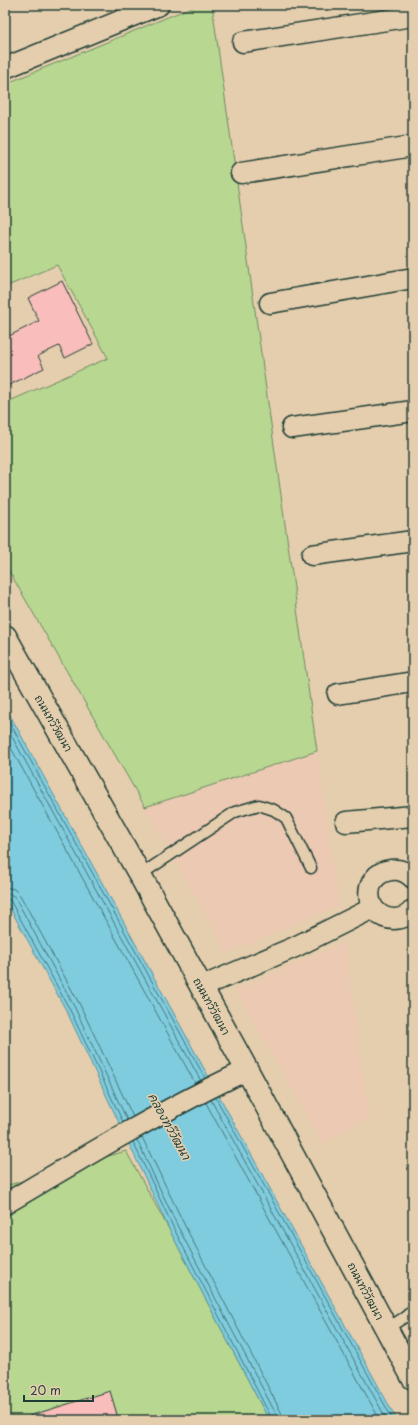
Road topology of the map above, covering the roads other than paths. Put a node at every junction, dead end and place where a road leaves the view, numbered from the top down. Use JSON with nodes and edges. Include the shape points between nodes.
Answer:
{"nodes":[{"id":1,"x":159,"y":5,"type":"edge"},
{"id":2,"x":413,"y":16,"type":"edge"},
{"id":3,"x":243,"y":42,"type":"dead end"},
{"id":4,"x":5,"y":68,"type":"edge"},
{"id":5,"x":413,"y":146,"type":"edge"},
{"id":6,"x":241,"y":174,"type":"dead end"},
{"id":7,"x":413,"y":278,"type":"edge"},
{"id":8,"x":270,"y":303,"type":"dead end"},
{"id":9,"x":413,"y":410,"type":"edge"},
{"id":10,"x":292,"y":428,"type":"dead end"},
{"id":11,"x":413,"y":541,"type":"edge"},
{"id":12,"x":312,"y":555,"type":"dead end"},
{"id":13,"x":8,"y":647,"type":"edge"},
{"id":14,"x":413,"y":682,"type":"edge"},
{"id":15,"x":338,"y":694,"type":"dead end"},
{"id":16,"x":413,"y":816,"type":"edge"},
{"id":17,"x":346,"y":822,"type":"dead end"},
{"id":18,"x":311,"y":868,"type":"dead end"},
{"id":19,"x":410,"y":871,"type":"edge"},
{"id":20,"x":140,"y":875,"type":"junction"},
{"id":21,"x":373,"y":908,"type":"junction"},
{"id":22,"x":413,"y":910,"type":"edge"},
{"id":23,"x":201,"y":986,"type":"junction"},
{"id":24,"x":247,"y":1070,"type":"junction"},
{"id":25,"x":5,"y":1204,"type":"edge"},
{"id":26,"x":413,"y":1310,"type":"edge"},
{"id":27,"x":386,"y":1329,"type":"junction"},
{"id":28,"x":413,"y":1378,"type":"edge"}],
"edges":[{"from":1,"to":4,"type":"street"},
{"from":2,"to":3,"type":"street"},
{"from":5,"to":6,"type":"street"},
{"from":7,"to":8,"type":"street"},
{"from":9,"to":10,"type":"street"},
{"from":11,"to":12,"type":"street"},
{"from":13,"to":20,"type":"main road","name":"ถนนทวีวัฒนา"},
{"from":14,"to":15,"type":"street"},
{"from":16,"to":17,"type":"street"},
{"from":18,"to":20,"type":"lane","via":[[286,818],[274,810],[259,805],[234,812]]},
{"from":19,"to":21,"type":"street","via":[[386,871],[375,878],[369,890]]},
{"from":20,"to":23,"type":"main road","name":"ถนนทวีวัฒนา"},
{"from":21,"to":22,"type":"street","via":[[381,916],[392,919],[402,918]]},
{"from":21,"to":23,"type":"street","via":[[295,947]]},
{"from":23,"to":24,"type":"main road","name":"ถนนทวีวัฒนา"},
{"from":24,"to":25,"type":"street","via":[[114,1139]]},
{"from":24,"to":27,"type":"main road","name":"ถนนทวีวัฒนา"},
{"from":26,"to":27,"type":"lane"},
{"from":27,"to":28,"type":"main road","name":"ถนนทวีวัฒนา"}]}
